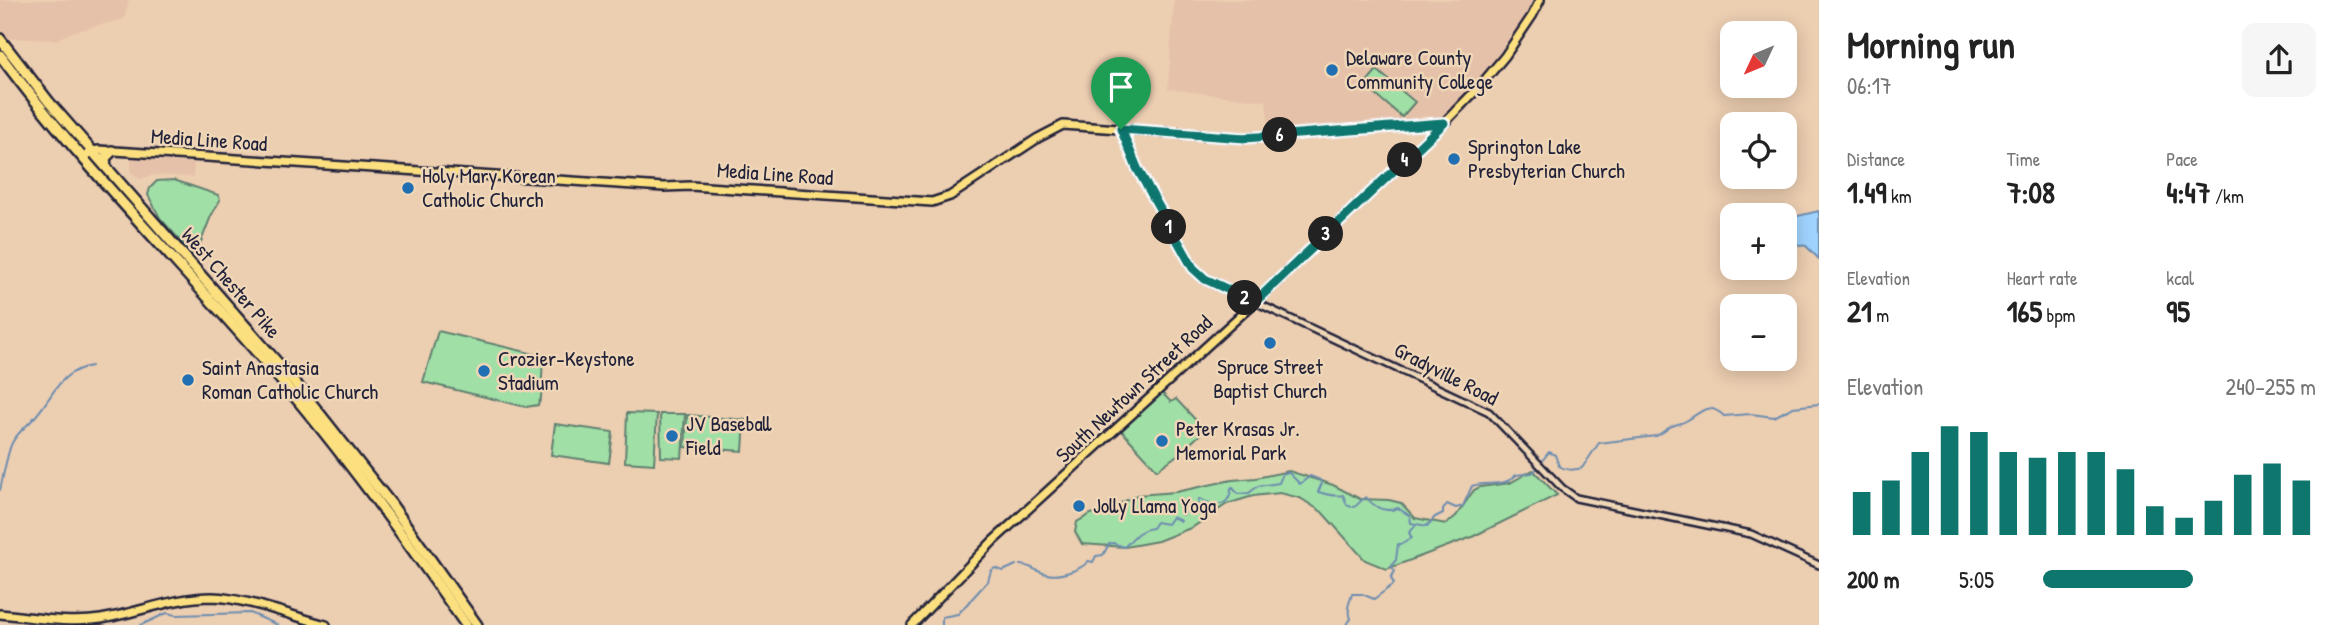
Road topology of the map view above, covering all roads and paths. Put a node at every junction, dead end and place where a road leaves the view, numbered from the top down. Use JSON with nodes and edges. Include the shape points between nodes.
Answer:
{"nodes":[{"id":1,"x":1540,"y":0,"type":"edge"},
{"id":2,"x":0,"y":39,"type":"edge"},
{"id":3,"x":0,"y":55,"type":"edge"},
{"id":4,"x":1444,"y":123,"type":"junction"},
{"id":5,"x":1121,"y":129,"type":"junction"},
{"id":6,"x":112,"y":151,"type":"junction"},
{"id":7,"x":88,"y":154,"type":"junction"},
{"id":8,"x":106,"y":167,"type":"junction"},
{"id":9,"x":1255,"y":302,"type":"junction"},
{"id":10,"x":1819,"y":565,"type":"edge"},
{"id":11,"x":0,"y":614,"type":"edge"},
{"id":12,"x":326,"y":625,"type":"edge"},
{"id":13,"x":466,"y":625,"type":"edge"},
{"id":14,"x":477,"y":625,"type":"edge"},
{"id":15,"x":912,"y":625,"type":"edge"}],
"edges":[{"from":1,"to":4,"type":"main road","name":"South Newtown Street Road","via":[[1505,56]]},
{"from":2,"to":7,"type":"highway","name":"West Chester Pike"},
{"from":3,"to":7,"type":"highway","name":"West Chester Pike","via":[[38,104]]},
{"from":4,"to":5,"type":"main road","name":"Media Line Road","via":[[1245,138]]},
{"from":4,"to":9,"type":"main road","name":"South Newtown Street Road"},
{"from":5,"to":6,"type":"main road","name":"Media Line Road","via":[[1063,125],[950,196],[932,201]]},
{"from":5,"to":9,"type":"main road","name":"Gradyville Road","via":[[1137,168],[1193,268],[1205,279]]},
{"from":6,"to":7,"type":"main road","name":"Media Line Road"},
{"from":6,"to":8,"type":"highway","via":[[105,158]]},
{"from":7,"to":8,"type":"highway","name":"West Chester Pike"},
{"from":7,"to":13,"type":"highway","name":"West Chester Pike","via":[[291,392]]},
{"from":8,"to":14,"type":"highway","name":"West Chester Pike","via":[[297,385],[397,512]]},
{"from":9,"to":10,"type":"street","name":"Gradyville Road","via":[[1489,412],[1576,498],[1751,534]]},
{"from":9,"to":15,"type":"main road","name":"South Newtown Street Road","via":[[993,541]]},
{"from":11,"to":12,"type":"main road","via":[[77,621],[209,597]]}]}
